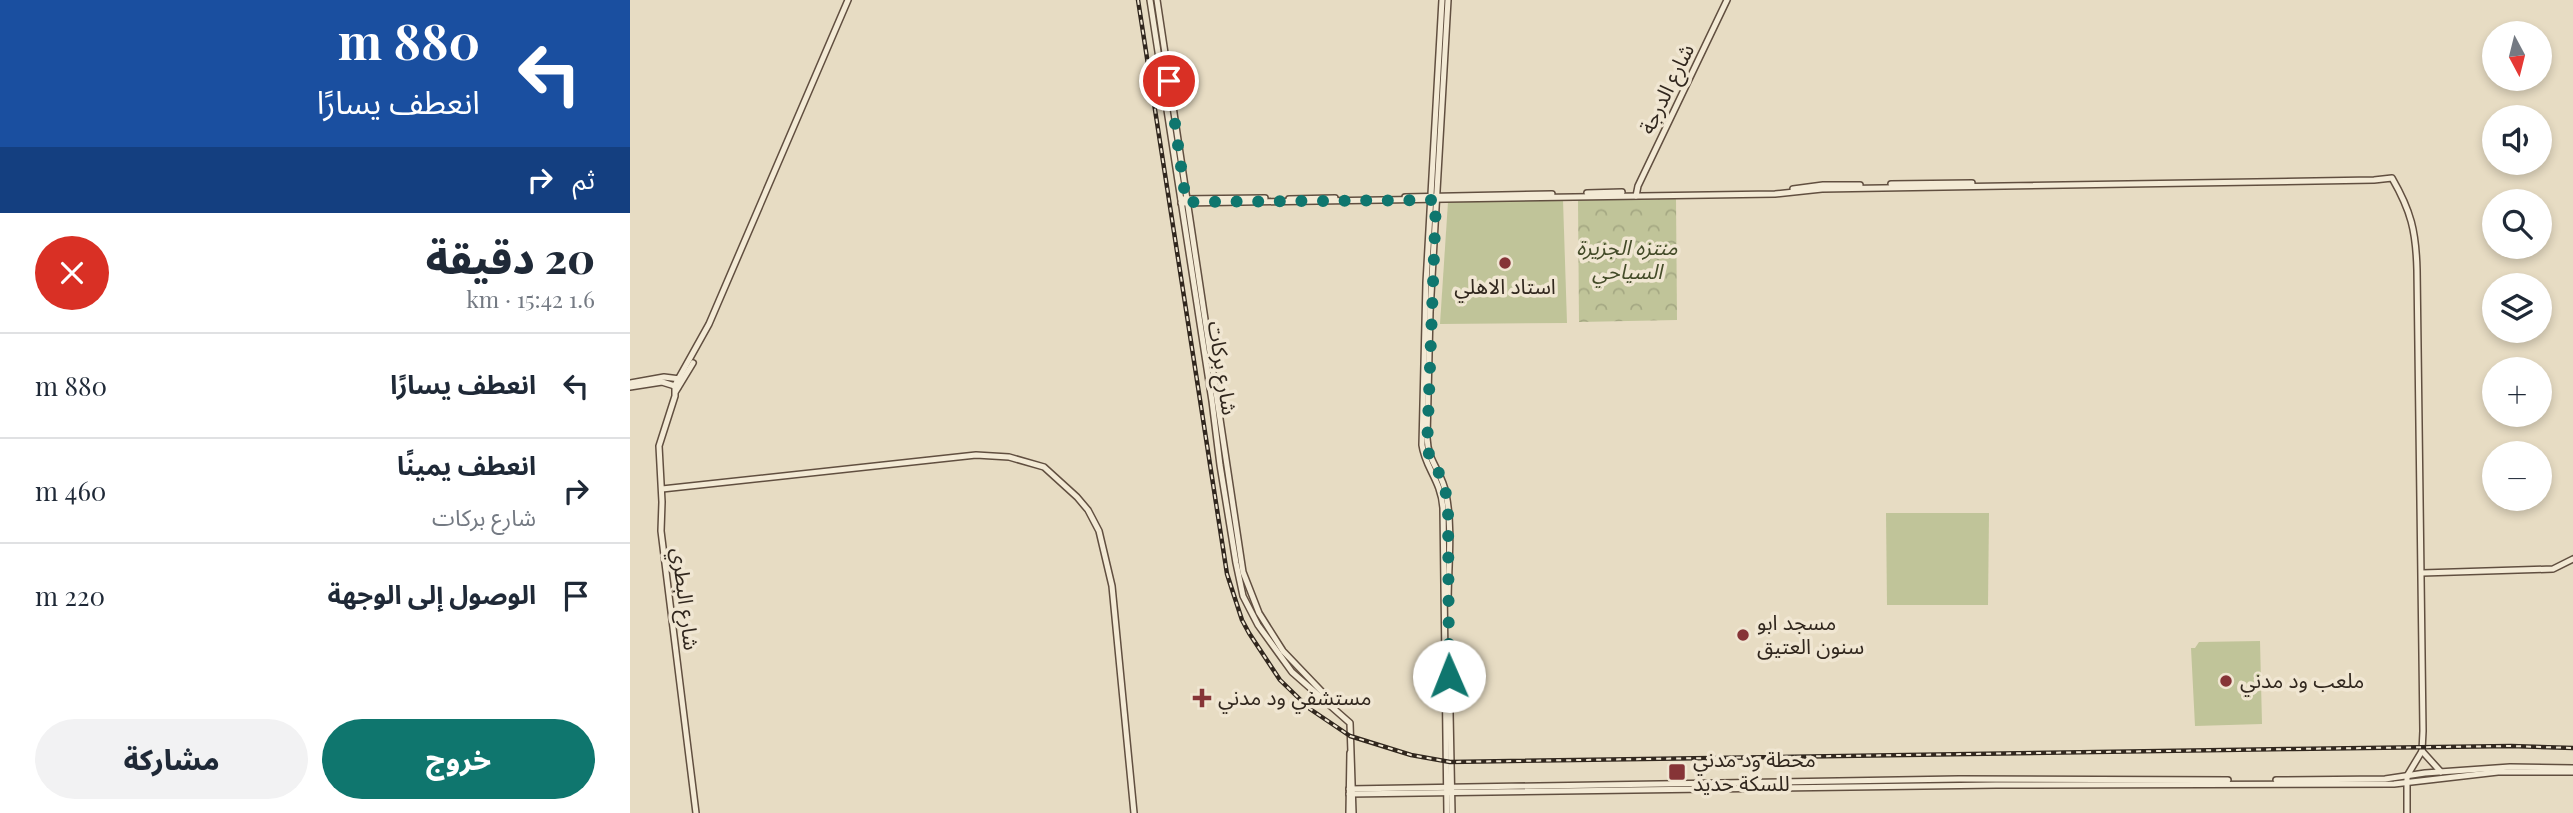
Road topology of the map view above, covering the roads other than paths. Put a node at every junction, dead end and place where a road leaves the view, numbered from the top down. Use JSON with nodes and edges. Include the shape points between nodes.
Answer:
{"nodes":[{"id":1,"x":850,"y":0,"type":"edge"},
{"id":2,"x":1150,"y":0,"type":"edge"},
{"id":3,"x":1157,"y":0,"type":"edge"},
{"id":4,"x":1442,"y":0,"type":"edge"},
{"id":5,"x":1448,"y":0,"type":"edge"},
{"id":6,"x":1727,"y":0,"type":"edge"},
{"id":7,"x":1636,"y":194,"type":"junction"},
{"id":8,"x":1433,"y":198,"type":"junction"},
{"id":9,"x":1184,"y":201,"type":"junction"},
{"id":10,"x":630,"y":385,"type":"edge"},
{"id":11,"x":678,"y":385,"type":"junction"},
{"id":12,"x":662,"y":489,"type":"junction"},
{"id":13,"x":2573,"y":559,"type":"edge"},
{"id":14,"x":2421,"y":573,"type":"junction"},
{"id":15,"x":2422,"y":751,"type":"junction"},
{"id":16,"x":2573,"y":770,"type":"edge"},
{"id":17,"x":2441,"y":772,"type":"junction"},
{"id":18,"x":2468,"y":772,"type":"junction"},
{"id":19,"x":2407,"y":780,"type":"junction"},
{"id":20,"x":1449,"y":790,"type":"junction"},
{"id":21,"x":1351,"y":791,"type":"junction"},
{"id":22,"x":696,"y":813,"type":"edge"},
{"id":23,"x":1134,"y":813,"type":"edge"},
{"id":24,"x":1351,"y":813,"type":"edge"},
{"id":25,"x":1449,"y":813,"type":"edge"},
{"id":26,"x":2407,"y":813,"type":"edge"}],
"edges":[{"from":1,"to":11,"type":"street","name":"شارع البطري","via":[[713,323]]},
{"from":2,"to":9,"type":"street","name":"شارع بركات"},
{"from":3,"to":9,"type":"street","name":"شارع بركات"},
{"from":4,"to":8,"type":"street"},
{"from":5,"to":8,"type":"street"},
{"from":6,"to":7,"type":"street","name":"شارع الدرجة"},
{"from":7,"to":8,"type":"street"},
{"from":7,"to":14,"type":"street","via":[[1823,185],[2392,177],[2411,216],[2416,245]]},
{"from":8,"to":9,"type":"street"},
{"from":8,"to":20,"type":"street","via":[[1427,450],[1448,503]]},
{"from":9,"to":21,"type":"street","name":"شارع بركات","via":[[1243,596],[1292,671],[1350,723]]},
{"from":10,"to":11,"type":"street","via":[[663,377]]},
{"from":11,"to":12,"type":"street","name":"شارع البطري","via":[[660,439]]},
{"from":12,"to":22,"type":"street","name":"شارع البطري","via":[[662,544]]},
{"from":12,"to":23,"type":"street","via":[[981,455],[1044,467],[1088,510],[1105,554]]},
{"from":13,"to":14,"type":"street","via":[[2553,569]]},
{"from":14,"to":15,"type":"street"},
{"from":15,"to":17,"type":"street"},
{"from":15,"to":19,"type":"street"},
{"from":16,"to":18,"type":"street"},
{"from":17,"to":18,"type":"street"},
{"from":17,"to":19,"type":"street"},
{"from":18,"to":19,"type":"street"},
{"from":19,"to":20,"type":"street","via":[[1959,779]]},
{"from":19,"to":26,"type":"street"},
{"from":20,"to":21,"type":"street"},
{"from":20,"to":25,"type":"street"},
{"from":21,"to":24,"type":"street"}]}
